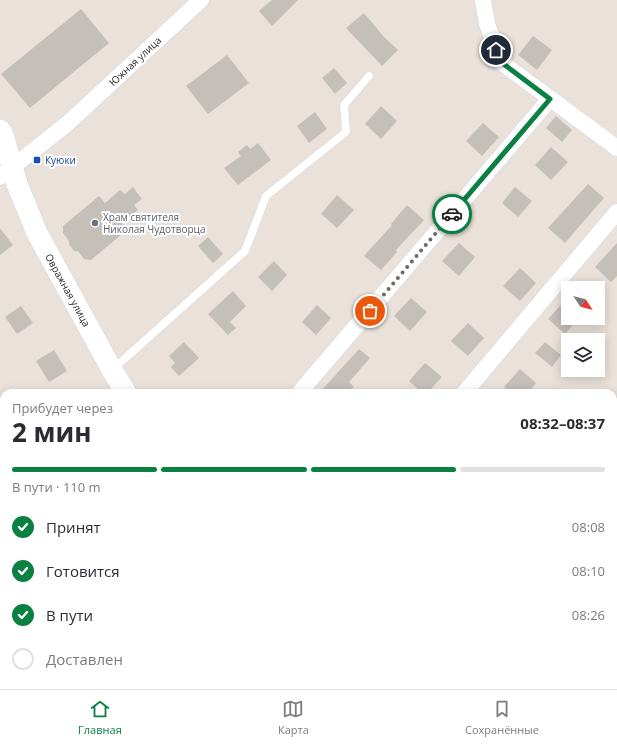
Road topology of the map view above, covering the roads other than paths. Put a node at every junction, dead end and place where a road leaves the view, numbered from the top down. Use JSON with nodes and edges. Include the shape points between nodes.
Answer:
{"nodes":[{"id":1,"x":201,"y":0,"type":"edge"},
{"id":2,"x":483,"y":0,"type":"edge"},
{"id":3,"x":369,"y":76,"type":"dead end"},
{"id":4,"x":550,"y":99,"type":"junction"},
{"id":5,"x":2,"y":133,"type":"edge"},
{"id":6,"x":617,"y":148,"type":"edge"},
{"id":7,"x":10,"y":176,"type":"edge"},
{"id":8,"x":617,"y":212,"type":"edge"},
{"id":9,"x":112,"y":370,"type":"junction"},
{"id":10,"x":124,"y":389,"type":"edge"},
{"id":11,"x":302,"y":389,"type":"edge"},
{"id":12,"x":467,"y":389,"type":"edge"}],
"edges":[{"from":1,"to":7,"type":"street","name":"Южная улица"},
{"from":2,"to":4,"type":"street","via":[[487,24],[501,62]]},
{"from":3,"to":9,"type":"lane","via":[[344,104],[346,132],[266,196],[245,251]]},
{"from":4,"to":6,"type":"street"},
{"from":4,"to":11,"type":"street"},
{"from":5,"to":7,"type":"street","name":"Овражная улица"},
{"from":7,"to":9,"type":"street","name":"Овражная улица","via":[[37,233]]},
{"from":8,"to":12,"type":"street"},
{"from":9,"to":10,"type":"street","name":"Овражная улица"}]}
